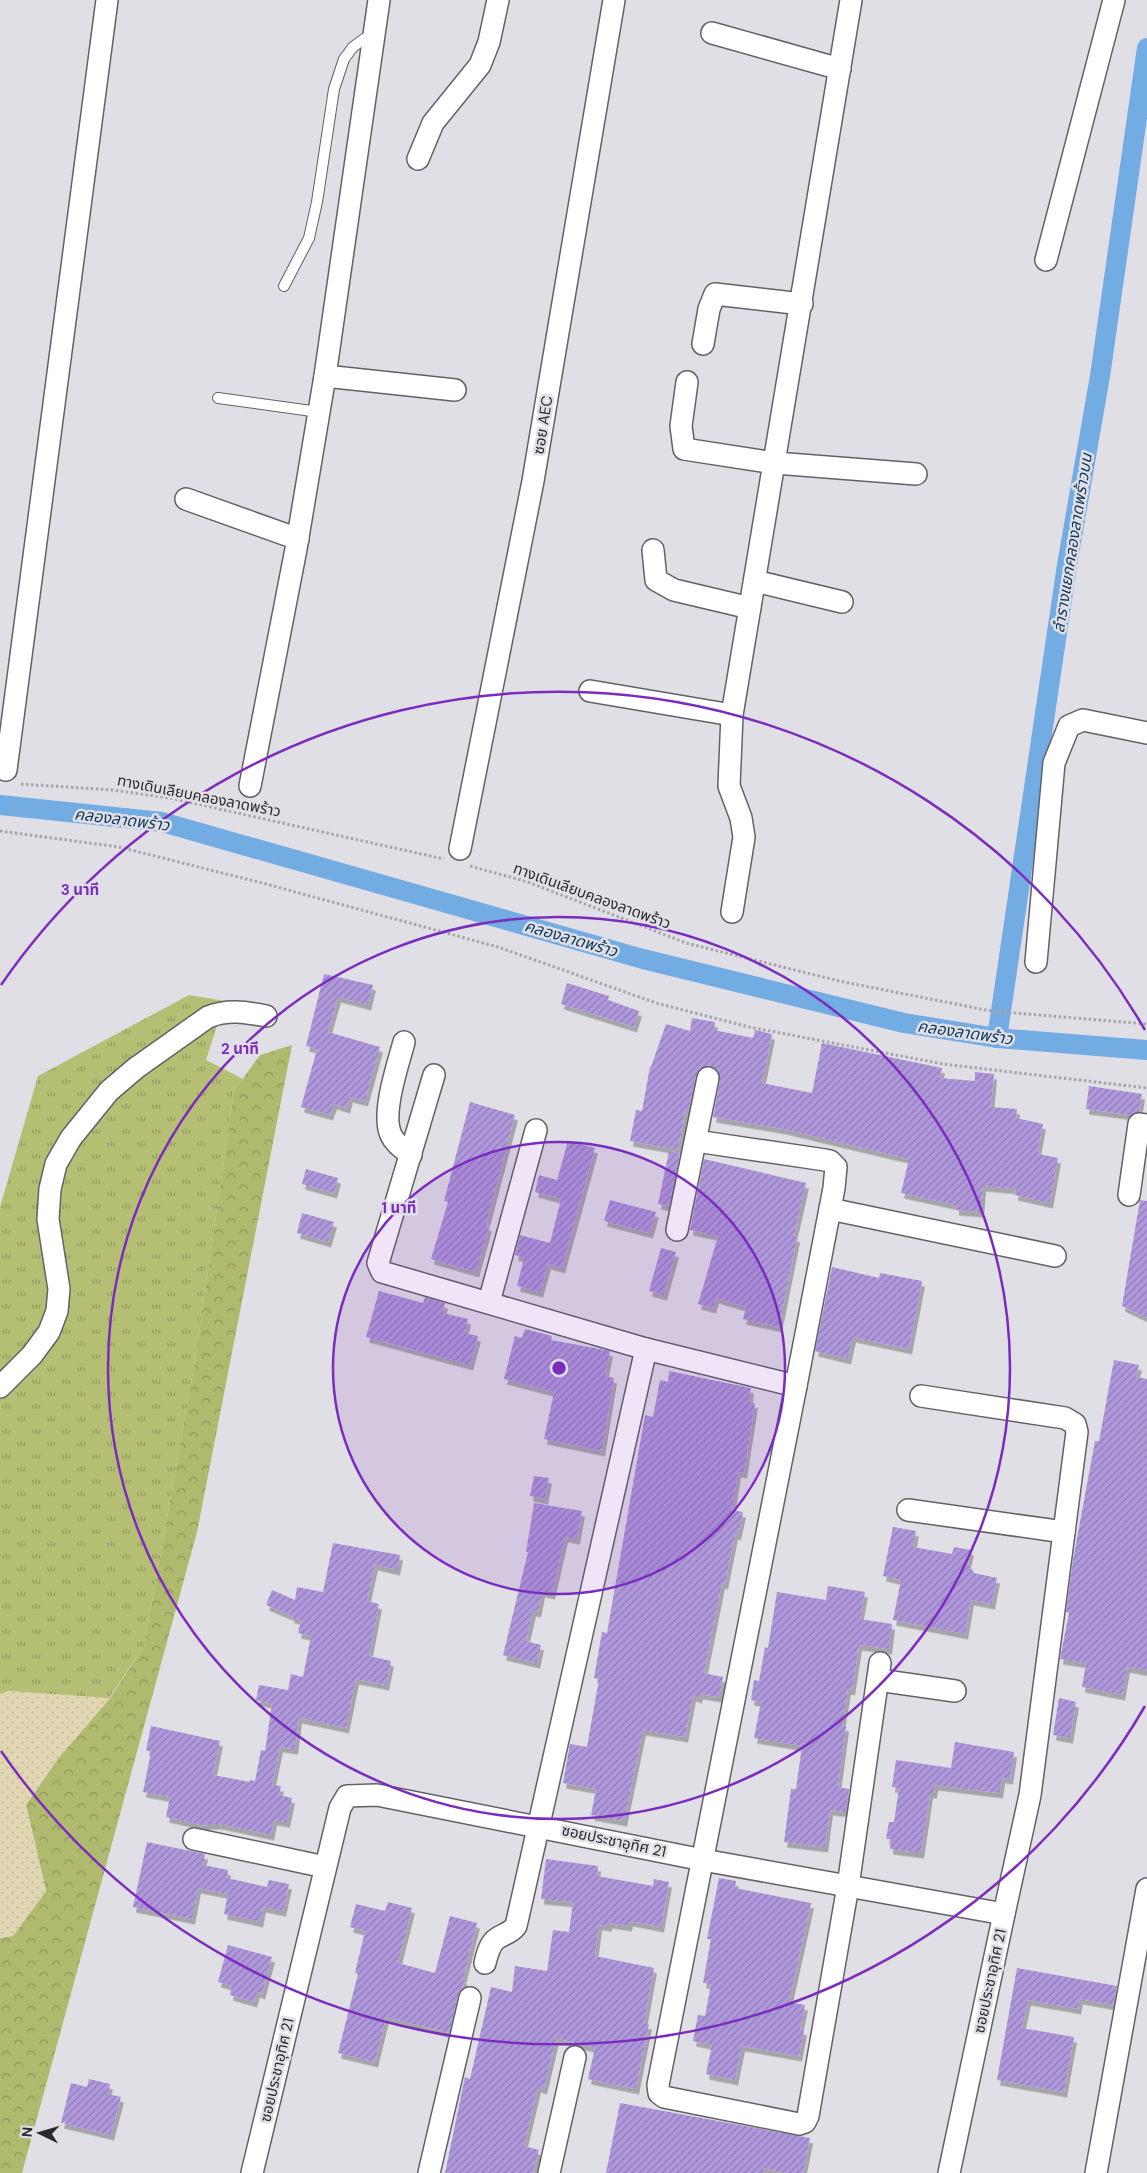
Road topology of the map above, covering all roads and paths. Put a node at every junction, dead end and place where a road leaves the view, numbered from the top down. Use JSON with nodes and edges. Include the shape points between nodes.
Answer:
{"nodes":[{"id":1,"x":107,"y":0,"type":"edge"},
{"id":2,"x":379,"y":0,"type":"edge"},
{"id":3,"x":498,"y":0,"type":"edge"},
{"id":4,"x":614,"y":0,"type":"edge"},
{"id":5,"x":851,"y":0,"type":"edge"},
{"id":6,"x":1114,"y":0,"type":"edge"},
{"id":7,"x":712,"y":33,"type":"dead end"},
{"id":8,"x":374,"y":35,"type":"junction"},
{"id":9,"x":840,"y":69,"type":"junction"},
{"id":10,"x":418,"y":159,"type":"dead end"},
{"id":11,"x":1046,"y":260,"type":"dead end"},
{"id":12,"x":284,"y":286,"type":"dead end"},
{"id":13,"x":802,"y":304,"type":"junction"},
{"id":14,"x":703,"y":344,"type":"dead end"},
{"id":15,"x":325,"y":376,"type":"junction"},
{"id":16,"x":687,"y":382,"type":"dead end"},
{"id":17,"x":455,"y":390,"type":"dead end"},
{"id":18,"x":218,"y":398,"type":"dead end"},
{"id":19,"x":319,"y":412,"type":"junction"},
{"id":20,"x":775,"y":463,"type":"junction"},
{"id":21,"x":916,"y":474,"type":"dead end"},
{"id":22,"x":186,"y":499,"type":"dead end"},
{"id":23,"x":298,"y":539,"type":"junction"},
{"id":24,"x":653,"y":550,"type":"dead end"},
{"id":25,"x":755,"y":581,"type":"junction"},
{"id":26,"x":842,"y":602,"type":"dead end"},
{"id":27,"x":750,"y":608,"type":"junction"},
{"id":28,"x":590,"y":691,"type":"dead end"},
{"id":29,"x":732,"y":715,"type":"junction"},
{"id":30,"x":1147,"y":733,"type":"edge"},
{"id":31,"x":13,"y":777,"type":"joint"},
{"id":32,"x":250,"y":786,"type":"dead end"},
{"id":33,"x":0,"y":831,"type":"edge"},
{"id":34,"x":457,"y":858,"type":"junction"},
{"id":35,"x":732,"y":912,"type":"dead end"},
{"id":36,"x":1036,"y":962,"type":"dead end"},
{"id":37,"x":266,"y":1016,"type":"dead end"},
{"id":38,"x":1147,"y":1024,"type":"edge"},
{"id":39,"x":404,"y":1042,"type":"dead end"},
{"id":40,"x":434,"y":1075,"type":"dead end"},
{"id":41,"x":708,"y":1078,"type":"dead end"},
{"id":42,"x":1147,"y":1088,"type":"edge"},
{"id":43,"x":1147,"y":1125,"type":"edge"},
{"id":44,"x":536,"y":1130,"type":"dead end"},
{"id":45,"x":696,"y":1141,"type":"junction"},
{"id":46,"x":411,"y":1155,"type":"junction"},
{"id":47,"x":1129,"y":1195,"type":"dead end"},
{"id":48,"x":830,"y":1209,"type":"junction"},
{"id":49,"x":677,"y":1230,"type":"dead end"},
{"id":50,"x":1055,"y":1256,"type":"dead end"},
{"id":51,"x":490,"y":1302,"type":"junction"},
{"id":52,"x":646,"y":1349,"type":"junction"},
{"id":53,"x":796,"y":1386,"type":"junction"},
{"id":54,"x":0,"y":1387,"type":"edge"},
{"id":55,"x":921,"y":1396,"type":"dead end"},
{"id":56,"x":908,"y":1510,"type":"dead end"},
{"id":57,"x":1064,"y":1532,"type":"junction"},
{"id":58,"x":956,"y":1691,"type":"dead end"},
{"id":59,"x":538,"y":1825,"type":"junction"},
{"id":60,"x":194,"y":1839,"type":"dead end"},
{"id":61,"x":703,"y":1860,"type":"junction"},
{"id":62,"x":325,"y":1866,"type":"junction"},
{"id":63,"x":848,"y":1886,"type":"junction"},
{"id":64,"x":1147,"y":1889,"type":"edge"},
{"id":65,"x":1004,"y":1914,"type":"junction"},
{"id":66,"x":485,"y":1963,"type":"dead end"},
{"id":67,"x":470,"y":1998,"type":"dead end"},
{"id":68,"x":575,"y":2057,"type":"dead end"},
{"id":69,"x":252,"y":2173,"type":"edge"},
{"id":70,"x":429,"y":2173,"type":"edge"},
{"id":71,"x":549,"y":2173,"type":"edge"},
{"id":72,"x":949,"y":2173,"type":"edge"},
{"id":73,"x":1096,"y":2173,"type":"edge"}],
"edges":[{"from":1,"to":31,"type":"street"},
{"from":2,"to":8,"type":"street"},
{"from":3,"to":10,"type":"street","via":[[490,42],[480,65],[433,124]]},
{"from":4,"to":34,"type":"street","name":"ซอย AEC","via":[[534,480]]},
{"from":5,"to":9,"type":"street"},
{"from":6,"to":11,"type":"street"},
{"from":7,"to":9,"type":"street"},
{"from":8,"to":12,"type":"lane","via":[[353,47],[344,59],[334,89],[309,238]]},
{"from":8,"to":15,"type":"street"},
{"from":9,"to":13,"type":"street"},
{"from":13,"to":14,"type":"street","via":[[715,294]]},
{"from":13,"to":20,"type":"street"},
{"from":15,"to":17,"type":"street"},
{"from":15,"to":19,"type":"street"},
{"from":16,"to":20,"type":"street","via":[[681,426],[684,449]]},
{"from":18,"to":19,"type":"lane"},
{"from":19,"to":23,"type":"street"},
{"from":20,"to":21,"type":"street"},
{"from":20,"to":25,"type":"street"},
{"from":22,"to":23,"type":"street"},
{"from":23,"to":32,"type":"street"},
{"from":24,"to":27,"type":"street","via":[[656,580],[674,590]]},
{"from":25,"to":26,"type":"street"},
{"from":25,"to":27,"type":"street"},
{"from":27,"to":29,"type":"street"},
{"from":28,"to":29,"type":"street"},
{"from":29,"to":35,"type":"street","via":[[729,786],[744,837]]},
{"from":30,"to":36,"type":"street","via":[[1083,720],[1069,726],[1054,763]]},
{"from":31,"to":34,"type":"path","name":"ทางเดินเลียบคลองลาดพร้าว","via":[[170,798]]},
{"from":33,"to":42,"type":"path","via":[[118,847],[266,884],[498,947],[656,1003],[749,1027],[943,1064]]},
{"from":34,"to":38,"type":"path","name":"ทางเดินเลียบคลองลาดพร้าว","via":[[686,943],[839,981],[992,1011]]},
{"from":37,"to":54,"type":"street","via":[[236,1011],[208,1017],[109,1091],[71,1138],[56,1164],[50,1189],[48,1219],[58,1289],[57,1311],[37,1347]]},
{"from":39,"to":46,"type":"street","via":[[389,1104],[388,1123],[395,1142]]},
{"from":40,"to":46,"type":"street"},
{"from":41,"to":45,"type":"street"},
{"from":43,"to":47,"type":"street","via":[[1139,1124]]},
{"from":44,"to":51,"type":"street"},
{"from":45,"to":48,"type":"street","via":[[830,1161],[837,1174]]},
{"from":45,"to":49,"type":"street"},
{"from":46,"to":51,"type":"street","via":[[378,1262],[379,1268],[388,1275]]},
{"from":48,"to":50,"type":"street"},
{"from":48,"to":53,"type":"street"},
{"from":51,"to":52,"type":"street"},
{"from":52,"to":53,"type":"street"},
{"from":52,"to":59,"type":"street"},
{"from":53,"to":61,"type":"street"},
{"from":55,"to":57,"type":"street","via":[[1072,1421],[1077,1432]]},
{"from":56,"to":57,"type":"street"},
{"from":57,"to":65,"type":"street","via":[[1030,1795]]},
{"from":58,"to":63,"type":"street","via":[[879,1671]]},
{"from":59,"to":61,"type":"street","name":"ซอยประชาอุทิศ 21"},
{"from":59,"to":62,"type":"street","name":"ซอยประชาอุทิศ 21","via":[[378,1795],[347,1796],[340,1808]]},
{"from":59,"to":66,"type":"street","via":[[516,1926],[510,1934],[496,1938]]},
{"from":60,"to":62,"type":"street"},
{"from":61,"to":63,"type":"street","name":"ซอยประชาอุทิศ 21"},
{"from":61,"to":63,"type":"street","via":[[658,2085],[660,2093],[664,2097],[799,2124],[808,2116]]},
{"from":62,"to":69,"type":"street","name":"ซอยประชาอุทิศ 21"},
{"from":63,"to":65,"type":"street","name":"ซอยประชาอุทิศ 21"},
{"from":64,"to":73,"type":"street"},
{"from":65,"to":72,"type":"street","name":"ซอยประชาอุทิศ 21"},
{"from":67,"to":70,"type":"street"},
{"from":68,"to":71,"type":"street"}]}
